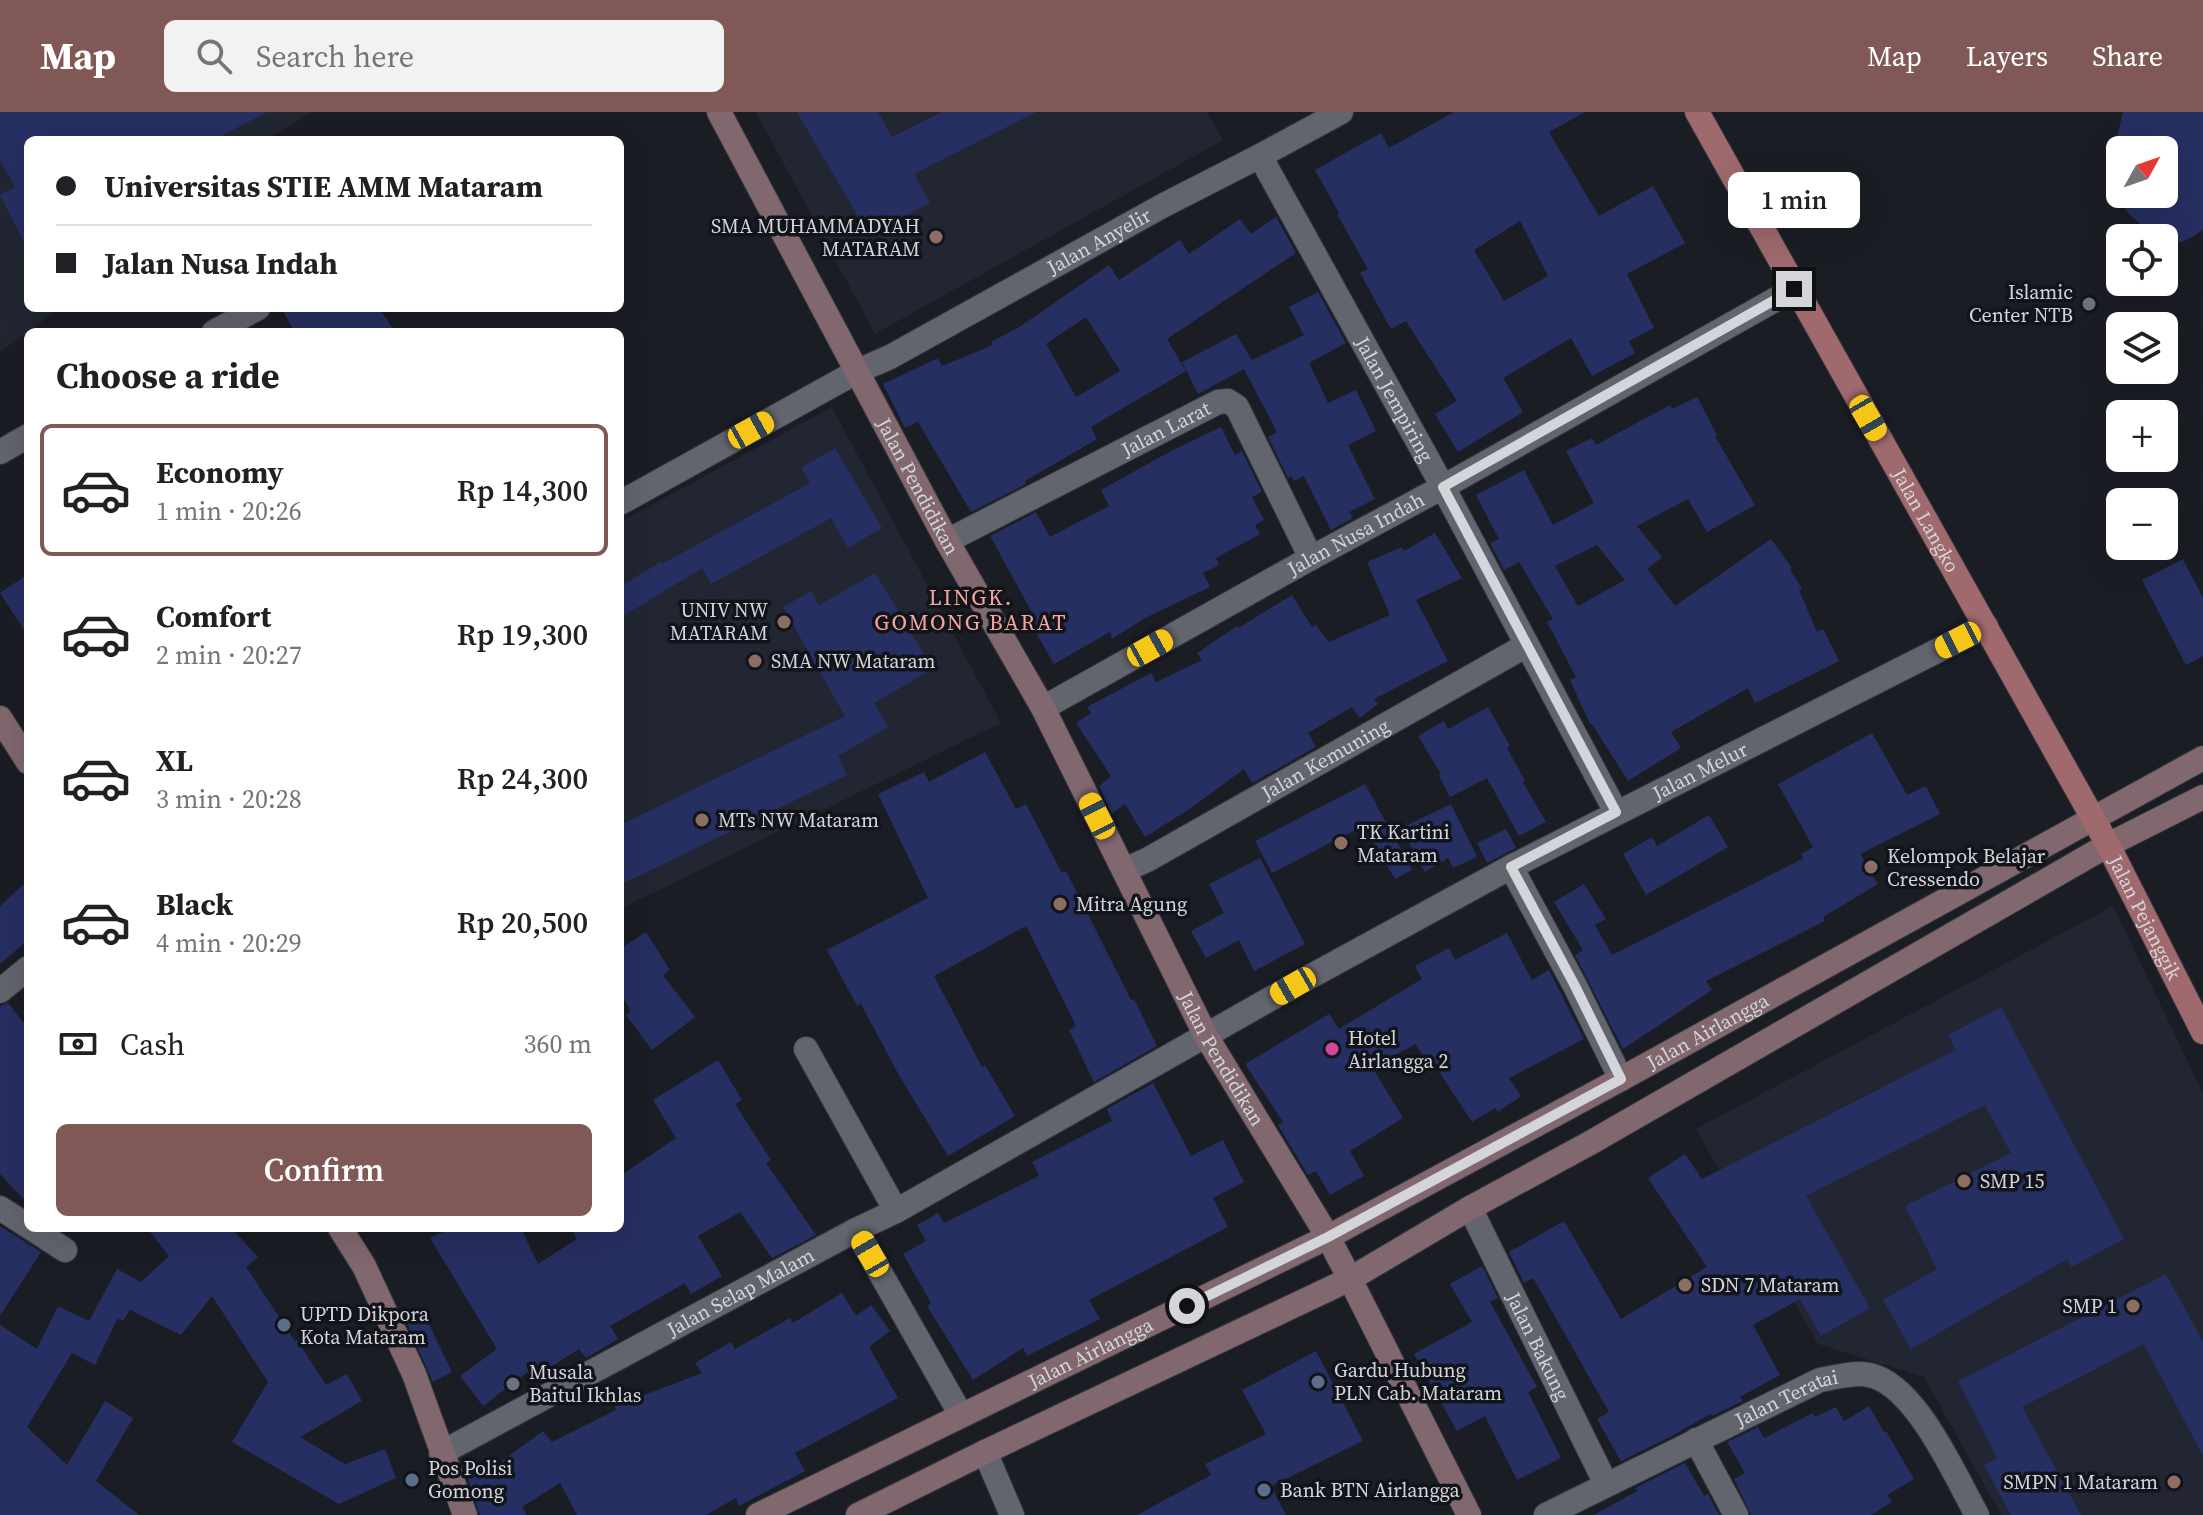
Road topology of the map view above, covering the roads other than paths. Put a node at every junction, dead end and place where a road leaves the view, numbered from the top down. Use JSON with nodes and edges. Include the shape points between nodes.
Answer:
{"nodes":[{"id":1,"x":719,"y":112,"type":"edge"},
{"id":2,"x":1341,"y":112,"type":"edge"},
{"id":3,"x":1697,"y":112,"type":"edge"},
{"id":4,"x":1260,"y":156,"type":"junction"},
{"id":5,"x":1794,"y":289,"type":"junction"},
{"id":6,"x":251,"y":312,"type":"edge"},
{"id":7,"x":221,"y":328,"type":"edge"},
{"id":8,"x":858,"y":371,"type":"junction"},
{"id":9,"x":24,"y":438,"type":"edge"},
{"id":10,"x":0,"y":452,"type":"edge"},
{"id":11,"x":1443,"y":487,"type":"junction"},
{"id":12,"x":624,"y":501,"type":"edge"},
{"id":13,"x":947,"y":541,"type":"junction"},
{"id":14,"x":1311,"y":558,"type":"junction"},
{"id":15,"x":1986,"y":626,"type":"junction"},
{"id":16,"x":1527,"y":645,"type":"junction"},
{"id":17,"x":1043,"y":708,"type":"junction"},
{"id":18,"x":0,"y":718,"type":"edge"},
{"id":19,"x":24,"y":756,"type":"edge"},
{"id":20,"x":2203,"y":758,"type":"edge"},
{"id":21,"x":2203,"y":797,"type":"edge"},
{"id":22,"x":1616,"y":812,"type":"junction"},
{"id":23,"x":2093,"y":818,"type":"junction"},
{"id":24,"x":2108,"y":845,"type":"junction"},
{"id":25,"x":1511,"y":867,"type":"junction"},
{"id":26,"x":1124,"y":870,"type":"junction"},
{"id":27,"x":24,"y":971,"type":"edge"},
{"id":28,"x":0,"y":991,"type":"edge"},
{"id":29,"x":2203,"y":1032,"type":"edge"},
{"id":30,"x":1206,"y":1036,"type":"junction"},
{"id":31,"x":806,"y":1049,"type":"dead end"},
{"id":32,"x":1621,"y":1079,"type":"junction"},
{"id":33,"x":0,"y":1208,"type":"edge"},
{"id":34,"x":1470,"y":1208,"type":"junction"},
{"id":35,"x":896,"y":1211,"type":"junction"},
{"id":36,"x":24,"y":1223,"type":"edge"},
{"id":37,"x":856,"y":1230,"type":"junction"},
{"id":38,"x":38,"y":1232,"type":"edge"},
{"id":39,"x":343,"y":1232,"type":"edge"},
{"id":40,"x":1328,"y":1237,"type":"junction"},
{"id":41,"x":65,"y":1250,"type":"dead end"},
{"id":42,"x":1350,"y":1279,"type":"junction"},
{"id":43,"x":961,"y":1415,"type":"junction"},
{"id":44,"x":1696,"y":1440,"type":"junction"},
{"id":45,"x":985,"y":1452,"type":"junction"},
{"id":46,"x":441,"y":1453,"type":"junction"},
{"id":47,"x":1606,"y":1484,"type":"junction"},
{"id":48,"x":465,"y":1515,"type":"edge"},
{"id":49,"x":758,"y":1515,"type":"edge"},
{"id":50,"x":858,"y":1515,"type":"edge"},
{"id":51,"x":1012,"y":1515,"type":"edge"},
{"id":52,"x":1469,"y":1515,"type":"edge"},
{"id":53,"x":1546,"y":1515,"type":"edge"},
{"id":54,"x":1736,"y":1515,"type":"edge"},
{"id":55,"x":1977,"y":1515,"type":"edge"}],
"edges":[{"from":1,"to":8,"type":"main road","name":"Jalan Pendidikan"},
{"from":2,"to":4,"type":"street","name":"Jalan Anyelir"},
{"from":3,"to":5,"type":"main road","name":"Jalan Langko"},
{"from":4,"to":8,"type":"street","name":"Jalan Anyelir"},
{"from":4,"to":11,"type":"street","name":"Jalan Jempiring"},
{"from":5,"to":11,"type":"street","name":"Jalan Nusa Indah"},
{"from":5,"to":15,"type":"main road","name":"Jalan Langko"},
{"from":6,"to":7,"type":"street"},
{"from":8,"to":12,"type":"street","name":"Jalan Anyelir"},
{"from":8,"to":13,"type":"main road","name":"Jalan Pendidikan"},
{"from":9,"to":10,"type":"street"},
{"from":11,"to":14,"type":"street","name":"Jalan Nusa Indah"},
{"from":11,"to":16,"type":"street","name":"Jalan Jempiring"},
{"from":13,"to":14,"type":"street","name":"Jalan Larat","via":[[1228,401],[1237,407]]},
{"from":13,"to":17,"type":"main road","name":"Jalan Pendidikan"},
{"from":14,"to":17,"type":"street","name":"Jalan Nusa Indah"},
{"from":15,"to":22,"type":"street","name":"Jalan Melur"},
{"from":15,"to":23,"type":"main road","name":"Jalan Langko"},
{"from":16,"to":22,"type":"street","name":"Jalan Jempiring"},
{"from":16,"to":26,"type":"street","name":"Jalan Kemuning"},
{"from":17,"to":26,"type":"main road","name":"Jalan Pendidikan"},
{"from":18,"to":19,"type":"main road"},
{"from":20,"to":23,"type":"main road","name":"Jalan Airlangga"},
{"from":21,"to":24,"type":"main road","name":"Jalan Airlangga"},
{"from":22,"to":25,"type":"street","name":"Jalan Melur"},
{"from":23,"to":24,"type":"main road","name":"Jalan Langko"},
{"from":23,"to":32,"type":"main road","name":"Jalan Airlangga"},
{"from":24,"to":29,"type":"main road","name":"Jalan Pejanggik"},
{"from":24,"to":34,"type":"main road","name":"Jalan Airlangga"},
{"from":25,"to":30,"type":"street","name":"Jalan Melur"},
{"from":25,"to":32,"type":"street"},
{"from":26,"to":30,"type":"main road","name":"Jalan Pendidikan"},
{"from":27,"to":28,"type":"street"},
{"from":30,"to":35,"type":"street","name":"Jalan Selap Malam"},
{"from":30,"to":40,"type":"main road","name":"Jalan Pendidikan"},
{"from":31,"to":35,"type":"street"},
{"from":32,"to":40,"type":"main road","name":"Jalan Airlangga"},
{"from":33,"to":36,"type":"street"},
{"from":34,"to":42,"type":"main road","name":"Jalan Airlangga"},
{"from":34,"to":47,"type":"street","name":"Jalan Bakung"},
{"from":35,"to":37,"type":"street","name":"Jalan Selap Malam"},
{"from":37,"to":43,"type":"street"},
{"from":37,"to":46,"type":"street","name":"Jalan Selap Malam"},
{"from":38,"to":41,"type":"street"},
{"from":39,"to":46,"type":"main road","via":[[414,1374]]},
{"from":40,"to":42,"type":"main road","name":"Jalan Pendidikan"},
{"from":40,"to":43,"type":"main road","name":"Jalan Airlangga"},
{"from":42,"to":45,"type":"main road","name":"Jalan Airlangga"},
{"from":42,"to":52,"type":"main road","name":"Jalan Pendidikan"},
{"from":43,"to":49,"type":"main road","name":"Jalan Airlangga"},
{"from":44,"to":47,"type":"street","name":"Jalan Teratai"},
{"from":44,"to":54,"type":"street"},
{"from":44,"to":55,"type":"street","name":"Jalan Teratai","via":[[1820,1380],[1874,1376],[1900,1391],[1920,1413]]},
{"from":45,"to":50,"type":"main road","name":"Jalan Airlangga"},
{"from":45,"to":51,"type":"street"},
{"from":46,"to":48,"type":"main road"},
{"from":47,"to":53,"type":"street","name":"Jalan Teratai"}]}
